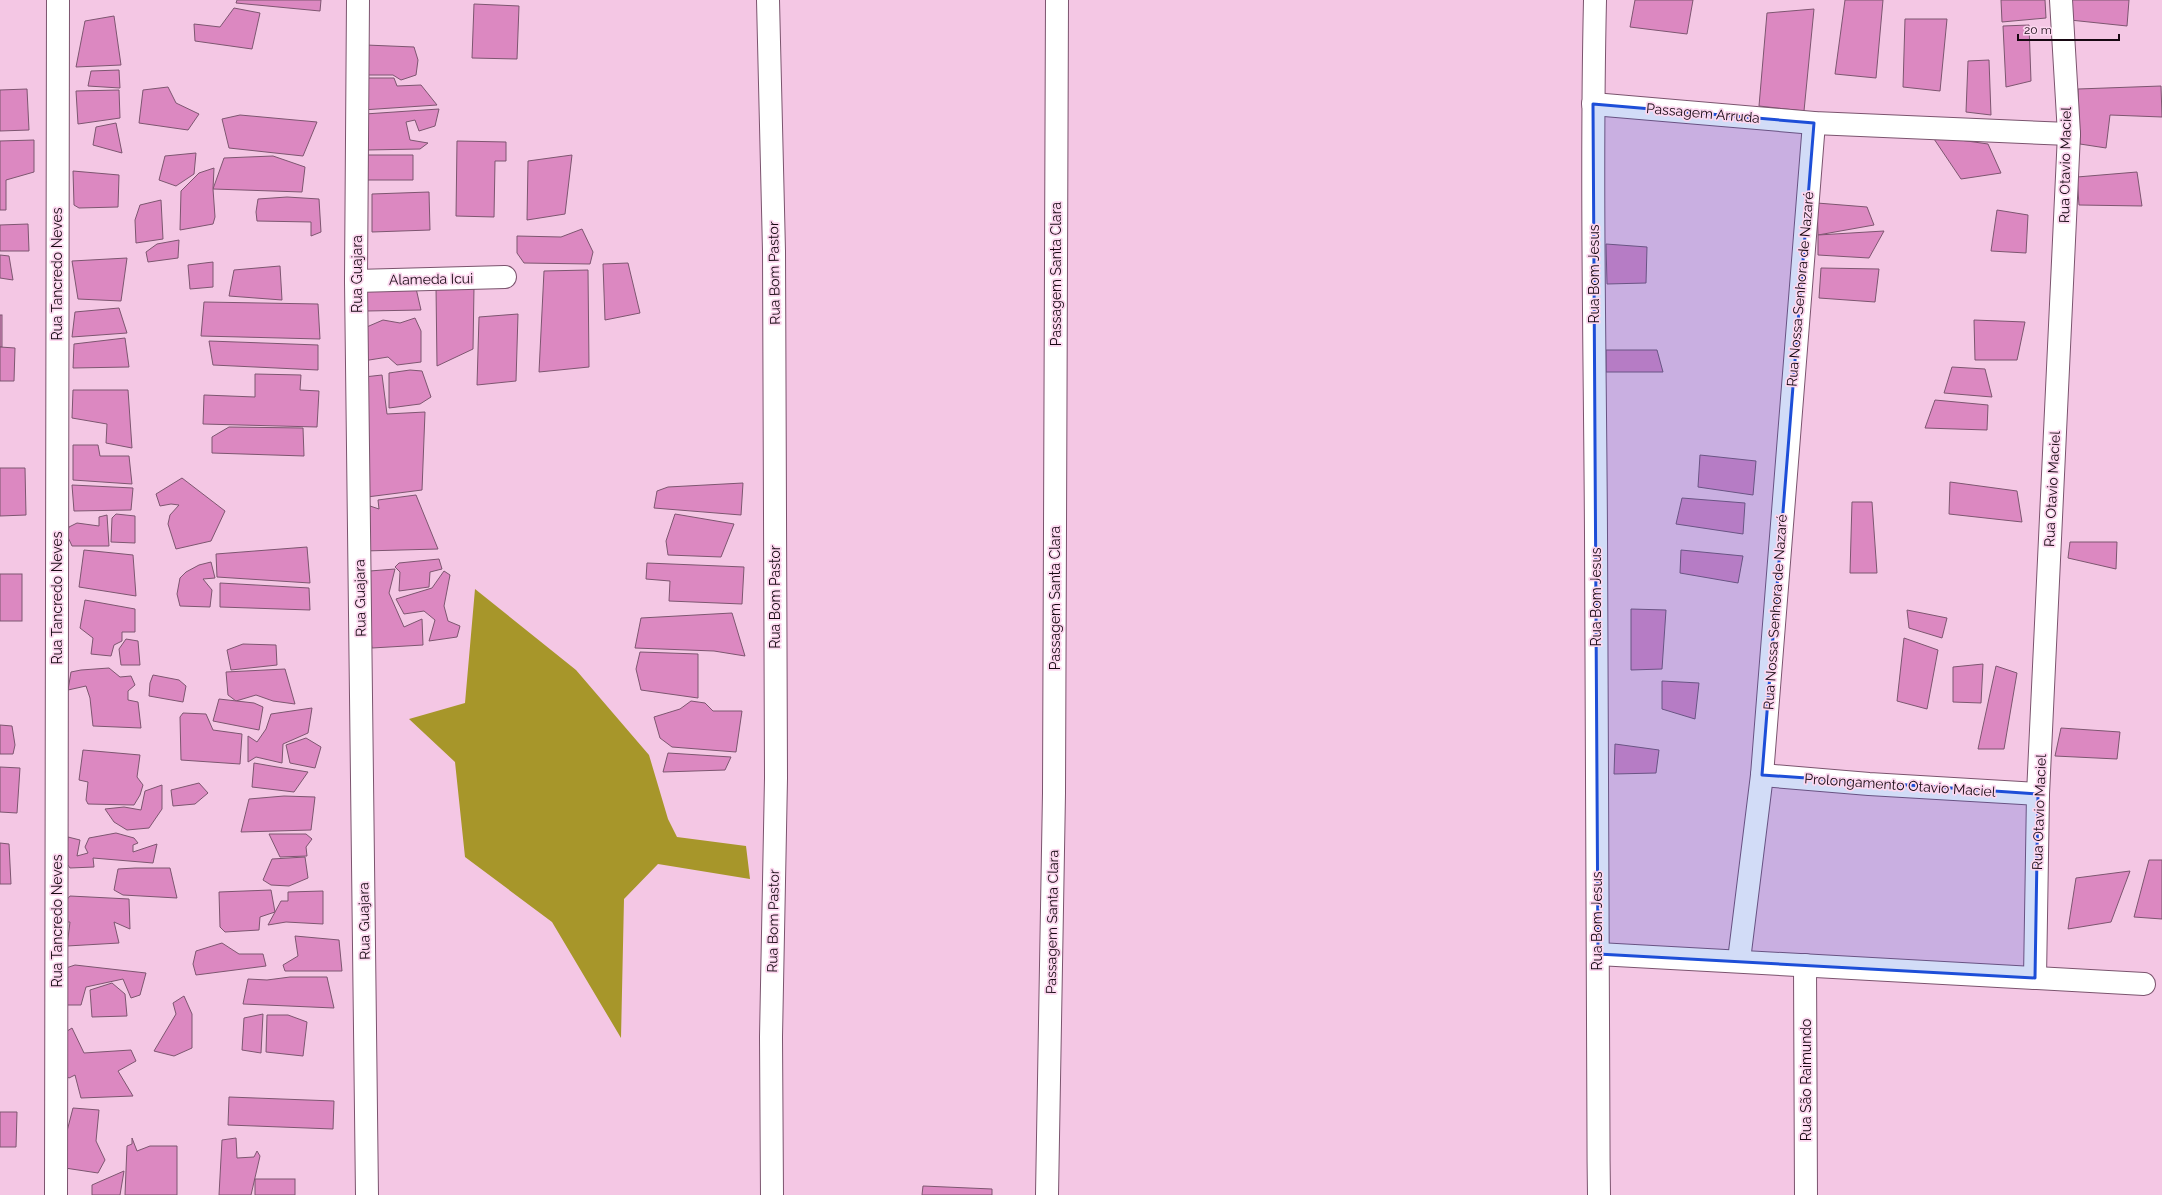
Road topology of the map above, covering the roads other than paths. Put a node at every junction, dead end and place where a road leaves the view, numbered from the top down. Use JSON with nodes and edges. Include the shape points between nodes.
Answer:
{"nodes":[{"id":1,"x":58,"y":0,"type":"edge"},
{"id":2,"x":358,"y":0,"type":"edge"},
{"id":3,"x":768,"y":0,"type":"edge"},
{"id":4,"x":1057,"y":0,"type":"edge"},
{"id":5,"x":1595,"y":0,"type":"edge"},
{"id":6,"x":2061,"y":0,"type":"edge"},
{"id":7,"x":1593,"y":104,"type":"junction"},
{"id":8,"x":1814,"y":122,"type":"junction"},
{"id":9,"x":2069,"y":134,"type":"junction"},
{"id":10,"x":505,"y":277,"type":"dead end"},
{"id":11,"x":356,"y":280,"type":"junction"},
{"id":12,"x":1762,"y":775,"type":"junction"},
{"id":13,"x":2038,"y":794,"type":"junction"},
{"id":14,"x":1598,"y":954,"type":"junction"},
{"id":15,"x":1739,"y":960,"type":"junction"},
{"id":16,"x":1805,"y":965,"type":"junction"},
{"id":17,"x":2035,"y":978,"type":"junction"},
{"id":18,"x":2144,"y":984,"type":"dead end"},
{"id":19,"x":56,"y":1195,"type":"edge"},
{"id":20,"x":367,"y":1195,"type":"edge"},
{"id":21,"x":772,"y":1195,"type":"edge"},
{"id":22,"x":1047,"y":1195,"type":"edge"},
{"id":23,"x":1599,"y":1195,"type":"edge"},
{"id":24,"x":1806,"y":1195,"type":"edge"}],
"edges":[{"from":1,"to":19,"type":"street","name":"Rua Tancredo Neves"},
{"from":2,"to":11,"type":"street","name":"Rua Guajara"},
{"from":3,"to":21,"type":"street","name":"Rua Bom Pastor","via":[[774,259],[776,754],[771,1037]]},
{"from":4,"to":22,"type":"street","name":"Passagem Santa Clara","via":[[1054,793]]},
{"from":5,"to":7,"type":"street","name":"Rua Bom Jesus"},
{"from":6,"to":9,"type":"street","name":"Rua Otavio Maciel"},
{"from":7,"to":8,"type":"street","name":"Passagem Arruda"},
{"from":7,"to":14,"type":"street","name":"Rua Bom Jesus"},
{"from":8,"to":9,"type":"street","name":"Passagem Arruda"},
{"from":8,"to":12,"type":"street","name":"Rua Nossa Senhora de Nazaré"},
{"from":9,"to":13,"type":"street","name":"Rua Otavio Maciel"},
{"from":10,"to":11,"type":"street","name":"Alameda Icui"},
{"from":11,"to":20,"type":"street","name":"Rua Guajara"},
{"from":12,"to":13,"type":"street","name":"Prolongamento Otavio Maciel"},
{"from":12,"to":15,"type":"street","name":"Rua Nossa Senhora de Nazaré"},
{"from":13,"to":17,"type":"street","name":"Rua Otavio Maciel"},
{"from":14,"to":15,"type":"street"},
{"from":14,"to":23,"type":"street","name":"Rua Bom Jesus","via":[[1596,1040]]},
{"from":15,"to":16,"type":"street"},
{"from":16,"to":17,"type":"street"},
{"from":16,"to":24,"type":"street","name":"Rua São Raimundo"},
{"from":17,"to":18,"type":"street"}]}
